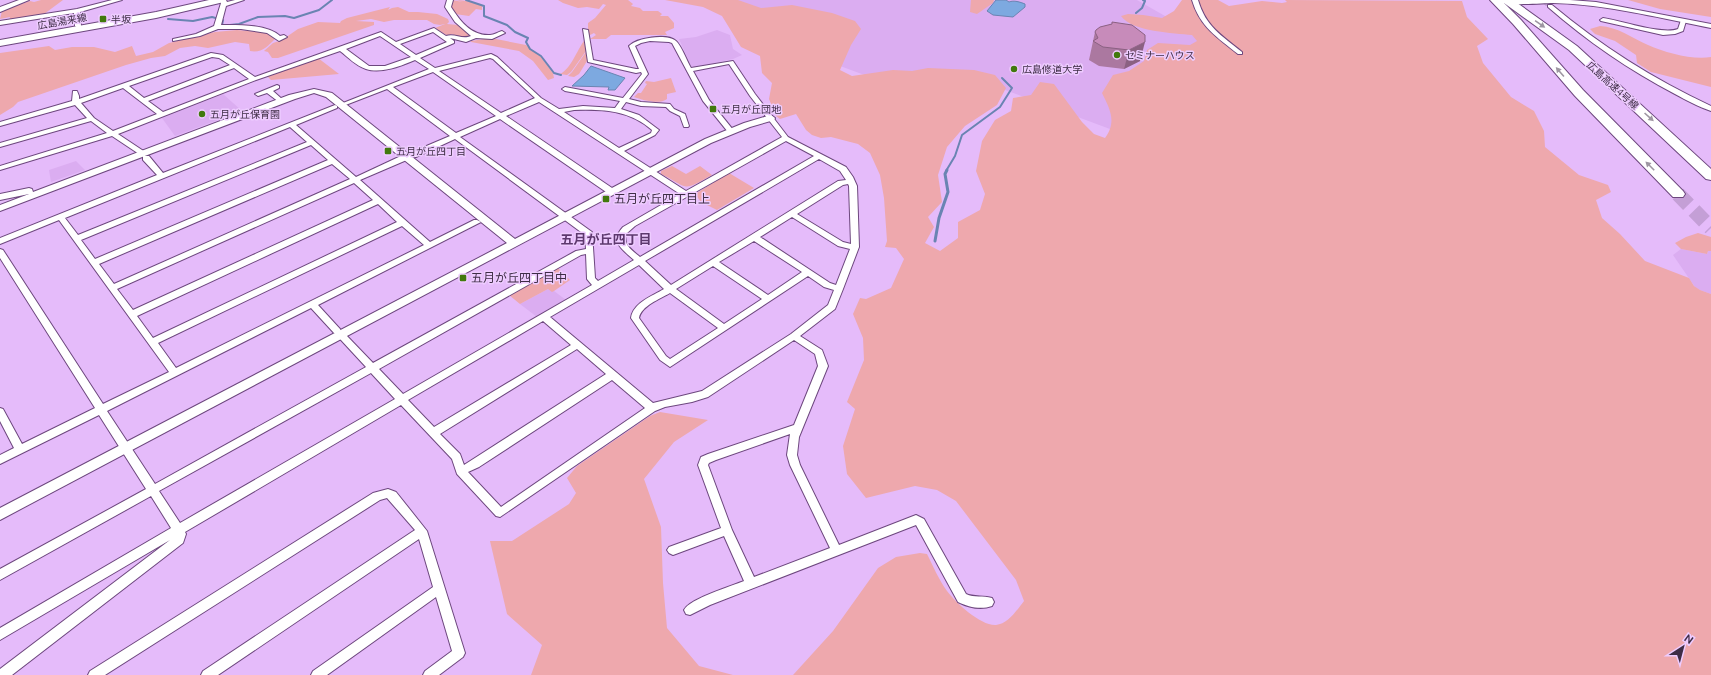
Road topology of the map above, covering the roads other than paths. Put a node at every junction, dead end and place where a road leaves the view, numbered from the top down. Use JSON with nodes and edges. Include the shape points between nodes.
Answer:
{"nodes":[{"id":1,"x":25,"y":0,"type":"edge"},
{"id":2,"x":119,"y":0,"type":"edge"},
{"id":3,"x":208,"y":0,"type":"edge"},
{"id":4,"x":241,"y":0,"type":"edge"},
{"id":5,"x":450,"y":0,"type":"edge"},
{"id":6,"x":1195,"y":0,"type":"edge"},
{"id":7,"x":1495,"y":0,"type":"edge"},
{"id":8,"x":1504,"y":0,"type":"edge"},
{"id":9,"x":1584,"y":0,"type":"edge"},
{"id":10,"x":222,"y":2,"type":"edge"},
{"id":11,"x":1550,"y":6,"type":"tunnel mouth"},
{"id":12,"x":0,"y":10,"type":"edge"},
{"id":13,"x":77,"y":11,"type":"junction"},
{"id":14,"x":1603,"y":20,"type":"dead end"},
{"id":15,"x":1683,"y":21,"type":"junction"},
{"id":16,"x":0,"y":23,"type":"edge"},
{"id":17,"x":1711,"y":24,"type":"edge"},
{"id":18,"x":78,"y":26,"type":"junction"},
{"id":19,"x":217,"y":27,"type":"junction"},
{"id":20,"x":585,"y":30,"type":"dead end"},
{"id":21,"x":502,"y":33,"type":"dead end"},
{"id":22,"x":475,"y":36,"type":"junction"},
{"id":23,"x":284,"y":37,"type":"dead end"},
{"id":24,"x":446,"y":38,"type":"junction"},
{"id":25,"x":0,"y":39,"type":"edge"},
{"id":26,"x":175,"y":40,"type":"dead end"},
{"id":27,"x":0,"y":43,"type":"edge"},
{"id":28,"x":396,"y":44,"type":"junction"},
{"id":29,"x":341,"y":48,"type":"junction"},
{"id":30,"x":1240,"y":53,"type":"dead end"},
{"id":31,"x":414,"y":57,"type":"junction"},
{"id":32,"x":234,"y":66,"type":"junction"},
{"id":33,"x":433,"y":70,"type":"junction"},
{"id":34,"x":644,"y":70,"type":"junction"},
{"id":35,"x":690,"y":70,"type":"junction"},
{"id":36,"x":254,"y":80,"type":"junction"},
{"id":37,"x":125,"y":86,"type":"junction"},
{"id":38,"x":277,"y":87,"type":"dead end"},
{"id":39,"x":388,"y":87,"type":"junction"},
{"id":40,"x":565,"y":89,"type":"dead end"},
{"id":41,"x":268,"y":90,"type":"junction"},
{"id":42,"x":75,"y":92,"type":"dead end"},
{"id":43,"x":258,"y":94,"type":"dead end"},
{"id":44,"x":540,"y":99,"type":"junction"},
{"id":45,"x":144,"y":100,"type":"junction"},
{"id":46,"x":625,"y":100,"type":"junction"},
{"id":47,"x":280,"y":101,"type":"junction"},
{"id":48,"x":77,"y":102,"type":"junction"},
{"id":49,"x":338,"y":106,"type":"junction"},
{"id":50,"x":1711,"y":109,"type":"edge"},
{"id":51,"x":559,"y":111,"type":"junction"},
{"id":52,"x":616,"y":111,"type":"junction"},
{"id":53,"x":163,"y":115,"type":"junction"},
{"id":54,"x":500,"y":116,"type":"junction"},
{"id":55,"x":771,"y":118,"type":"junction"},
{"id":56,"x":92,"y":119,"type":"junction"},
{"id":57,"x":0,"y":124,"type":"edge"},
{"id":58,"x":292,"y":125,"type":"junction"},
{"id":59,"x":686,"y":126,"type":"dead end"},
{"id":60,"x":730,"y":132,"type":"junction"},
{"id":61,"x":114,"y":134,"type":"junction"},
{"id":62,"x":455,"y":136,"type":"junction"},
{"id":63,"x":786,"y":138,"type":"junction"},
{"id":64,"x":311,"y":143,"type":"junction"},
{"id":65,"x":0,"y":145,"type":"edge"},
{"id":66,"x":620,"y":150,"type":"junction"},
{"id":67,"x":144,"y":156,"type":"junction"},
{"id":68,"x":410,"y":156,"type":"junction"},
{"id":69,"x":819,"y":156,"type":"junction"},
{"id":70,"x":332,"y":161,"type":"junction"},
{"id":71,"x":0,"y":168,"type":"edge"},
{"id":72,"x":651,"y":171,"type":"junction"},
{"id":73,"x":162,"y":176,"type":"junction"},
{"id":74,"x":1711,"y":176,"type":"edge"},
{"id":75,"x":355,"y":181,"type":"junction"},
{"id":76,"x":851,"y":181,"type":"junction"},
{"id":77,"x":44,"y":191,"type":"junction"},
{"id":78,"x":612,"y":192,"type":"junction"},
{"id":79,"x":686,"y":194,"type":"junction"},
{"id":80,"x":1678,"y":194,"type":"tunnel mouth"},
{"id":81,"x":0,"y":197,"type":"edge"},
{"id":82,"x":378,"y":201,"type":"junction"},
{"id":83,"x":0,"y":208,"type":"edge"},
{"id":84,"x":792,"y":214,"type":"junction"},
{"id":85,"x":565,"y":216,"type":"junction"},
{"id":86,"x":60,"y":217,"type":"junction"},
{"id":87,"x":403,"y":222,"type":"junction"},
{"id":88,"x":477,"y":222,"type":"dead end"},
{"id":89,"x":754,"y":237,"type":"junction"},
{"id":90,"x":76,"y":240,"type":"junction"},
{"id":91,"x":0,"y":241,"type":"edge"},
{"id":92,"x":514,"y":243,"type":"junction"},
{"id":93,"x":429,"y":245,"type":"junction"},
{"id":94,"x":855,"y":247,"type":"junction"},
{"id":95,"x":590,"y":251,"type":"junction"},
{"id":96,"x":0,"y":252,"type":"edge"},
{"id":97,"x":639,"y":261,"type":"junction"},
{"id":98,"x":713,"y":262,"type":"junction"},
{"id":99,"x":93,"y":263,"type":"junction"},
{"id":100,"x":808,"y":272,"type":"junction"},
{"id":101,"x":597,"y":285,"type":"junction"},
{"id":102,"x":112,"y":288,"type":"junction"},
{"id":103,"x":838,"y":288,"type":"junction"},
{"id":104,"x":670,"y":289,"type":"junction"},
{"id":105,"x":768,"y":299,"type":"junction"},
{"id":106,"x":312,"y":304,"type":"junction"},
{"id":107,"x":131,"y":314,"type":"junction"},
{"id":108,"x":544,"y":317,"type":"junction"},
{"id":109,"x":724,"y":328,"type":"junction"},
{"id":110,"x":337,"y":330,"type":"dead end"},
{"id":111,"x":794,"y":336,"type":"junction"},
{"id":112,"x":344,"y":338,"type":"dead end"},
{"id":113,"x":152,"y":342,"type":"junction"},
{"id":114,"x":577,"y":345,"type":"junction"},
{"id":115,"x":372,"y":368,"type":"junction"},
{"id":116,"x":174,"y":372,"type":"junction"},
{"id":117,"x":612,"y":375,"type":"junction"},
{"id":118,"x":402,"y":400,"type":"junction"},
{"id":119,"x":652,"y":408,"type":"junction"},
{"id":120,"x":100,"y":410,"type":"junction"},
{"id":121,"x":0,"y":414,"type":"edge"},
{"id":122,"x":797,"y":428,"type":"junction"},
{"id":123,"x":433,"y":433,"type":"junction"},
{"id":124,"x":125,"y":448,"type":"junction"},
{"id":125,"x":20,"y":450,"type":"junction"},
{"id":126,"x":0,"y":460,"type":"edge"},
{"id":127,"x":461,"y":471,"type":"junction"},
{"id":128,"x":152,"y":491,"type":"junction"},
{"id":129,"x":0,"y":514,"type":"edge"},
{"id":130,"x":178,"y":530,"type":"junction"},
{"id":131,"x":727,"y":530,"type":"junction"},
{"id":132,"x":422,"y":531,"type":"junction"},
{"id":133,"x":673,"y":550,"type":"dead end"},
{"id":134,"x":836,"y":550,"type":"junction"},
{"id":135,"x":0,"y":575,"type":"edge"},
{"id":136,"x":751,"y":584,"type":"junction"},
{"id":137,"x":439,"y":589,"type":"junction"},
{"id":138,"x":988,"y":602,"type":"dead end"},
{"id":139,"x":690,"y":610,"type":"dead end"},
{"id":140,"x":0,"y":634,"type":"edge"},
{"id":141,"x":436,"y":673,"type":"edge"},
{"id":142,"x":2,"y":675,"type":"edge"},
{"id":143,"x":94,"y":675,"type":"edge"},
{"id":144,"x":207,"y":675,"type":"edge"},
{"id":145,"x":317,"y":675,"type":"edge"}],
"edges":[{"from":1,"to":12,"type":"street"},
{"from":2,"to":13,"type":"street"},
{"from":3,"to":18,"type":"main road","name":"広島湯来線"},
{"from":4,"to":10,"type":"street"},
{"from":5,"to":22,"type":"street","via":[[448,7],[454,18]]},
{"from":6,"to":30,"type":"street","via":[[1206,24]]},
{"from":80,"to":7,"type":"highway","one_way":true,"via":[[1579,93]]},
{"from":8,"to":15,"type":"street","via":[[1596,4]]},
{"from":8,"to":74,"type":"highway","name":"広島高速4号線","one_way":true,"via":[[1573,48]]},
{"from":9,"to":17,"type":"street"},
{"from":10,"to":19,"type":"street"},
{"from":10,"to":27,"type":"main road","name":"広島湯来線"},
{"from":11,"to":50,"type":"street","via":[[1585,36],[1614,55],[1686,98]]},
{"from":13,"to":16,"type":"street"},
{"from":13,"to":18,"type":"street"},
{"from":14,"to":15,"type":"street","via":[[1671,33],[1681,30]]},
{"from":15,"to":17,"type":"street"},
{"from":18,"to":25,"type":"main road","name":"広島湯来線"},
{"from":19,"to":23,"type":"street","via":[[241,27],[272,32],[279,40]]},
{"from":19,"to":26,"type":"street","via":[[198,35]]},
{"from":20,"to":34,"type":"street","via":[[590,61],[636,71]]},
{"from":21,"to":22,"type":"street","via":[[492,37]]},
{"from":22,"to":24,"type":"street","via":[[460,40],[451,36]]},
{"from":24,"to":28,"type":"street","via":[[434,30]]},
{"from":24,"to":31,"type":"street","via":[[452,42]]},
{"from":28,"to":29,"type":"street","via":[[379,34]]},
{"from":28,"to":31,"type":"street"},
{"from":29,"to":31,"type":"street","via":[[371,69],[387,67]]},
{"from":29,"to":36,"type":"street"},
{"from":31,"to":33,"type":"street"},
{"from":32,"to":36,"type":"street"},
{"from":32,"to":37,"type":"street","via":[[219,56],[208,56]]},
{"from":32,"to":45,"type":"street"},
{"from":33,"to":39,"type":"street"},
{"from":33,"to":44,"type":"street","via":[[491,56]]},
{"from":33,"to":54,"type":"street"},
{"from":34,"to":35,"type":"street","via":[[632,46],[642,40],[674,42]]},
{"from":34,"to":46,"type":"street","via":[[645,74]]},
{"from":35,"to":55,"type":"street","via":[[731,62],[752,95]]},
{"from":35,"to":60,"type":"street","via":[[706,102]]},
{"from":36,"to":53,"type":"street"},
{"from":37,"to":45,"type":"street"},
{"from":37,"to":48,"type":"street"},
{"from":38,"to":41,"type":"street"},
{"from":39,"to":49,"type":"street"},
{"from":39,"to":62,"type":"street"},
{"from":40,"to":46,"type":"street"},
{"from":41,"to":43,"type":"street"},
{"from":41,"to":47,"type":"street"},
{"from":42,"to":48,"type":"street"},
{"from":44,"to":51,"type":"street"},
{"from":44,"to":54,"type":"street"},
{"from":45,"to":53,"type":"street"},
{"from":46,"to":52,"type":"street"},
{"from":46,"to":59,"type":"street","via":[[668,106],[683,115]]},
{"from":47,"to":49,"type":"street","via":[[316,91],[327,94]]},
{"from":47,"to":67,"type":"street"},
{"from":48,"to":56,"type":"street"},
{"from":48,"to":57,"type":"street"},
{"from":49,"to":58,"type":"street"},
{"from":49,"to":68,"type":"street"},
{"from":51,"to":52,"type":"street","via":[[565,108]]},
{"from":51,"to":66,"type":"street"},
{"from":52,"to":66,"type":"street","via":[[630,113],[656,130],[653,134]]},
{"from":53,"to":61,"type":"street"},
{"from":54,"to":62,"type":"street"},
{"from":54,"to":78,"type":"street"},
{"from":55,"to":60,"type":"street"},
{"from":55,"to":63,"type":"street"},
{"from":56,"to":61,"type":"street"},
{"from":56,"to":65,"type":"street"},
{"from":58,"to":64,"type":"street"},
{"from":58,"to":73,"type":"street"},
{"from":60,"to":72,"type":"street"},
{"from":61,"to":67,"type":"street"},
{"from":61,"to":71,"type":"street"},
{"from":62,"to":68,"type":"street"},
{"from":62,"to":85,"type":"street"},
{"from":63,"to":69,"type":"street"},
{"from":63,"to":79,"type":"street"},
{"from":64,"to":70,"type":"street"},
{"from":64,"to":90,"type":"street"},
{"from":66,"to":72,"type":"street"},
{"from":67,"to":73,"type":"street"},
{"from":67,"to":77,"type":"street"},
{"from":68,"to":75,"type":"street"},
{"from":68,"to":92,"type":"street"},
{"from":69,"to":76,"type":"street","via":[[843,169]]},
{"from":69,"to":97,"type":"street"},
{"from":70,"to":75,"type":"street"},
{"from":70,"to":99,"type":"street"},
{"from":72,"to":78,"type":"street"},
{"from":72,"to":79,"type":"street"},
{"from":73,"to":86,"type":"street"},
{"from":75,"to":82,"type":"street"},
{"from":75,"to":102,"type":"street"},
{"from":76,"to":84,"type":"street","via":[[842,183]]},
{"from":76,"to":94,"type":"street"},
{"from":77,"to":81,"type":"street","via":[[36,190]]},
{"from":77,"to":83,"type":"street"},
{"from":78,"to":85,"type":"street"},
{"from":79,"to":97,"type":"street","via":[[624,230],[620,241]]},
{"from":82,"to":87,"type":"street"},
{"from":82,"to":107,"type":"street"},
{"from":84,"to":89,"type":"street"},
{"from":84,"to":94,"type":"street","via":[[841,244]]},
{"from":85,"to":92,"type":"street"},
{"from":85,"to":95,"type":"street","via":[[589,234]]},
{"from":86,"to":90,"type":"street"},
{"from":86,"to":91,"type":"street"},
{"from":87,"to":93,"type":"street"},
{"from":87,"to":113,"type":"street"},
{"from":88,"to":93,"type":"street"},
{"from":89,"to":98,"type":"street"},
{"from":89,"to":100,"type":"street"},
{"from":90,"to":99,"type":"street"},
{"from":92,"to":124,"type":"street"},
{"from":93,"to":106,"type":"street"},
{"from":94,"to":103,"type":"street"},
{"from":95,"to":101,"type":"street","via":[[591,279]]},
{"from":95,"to":115,"type":"street","via":[[579,253]]},
{"from":96,"to":120,"type":"street"},
{"from":97,"to":101,"type":"street"},
{"from":97,"to":104,"type":"street"},
{"from":98,"to":104,"type":"street"},
{"from":98,"to":105,"type":"street"},
{"from":99,"to":102,"type":"street"},
{"from":100,"to":103,"type":"street","via":[[828,285]]},
{"from":100,"to":105,"type":"street"},
{"from":101,"to":108,"type":"street"},
{"from":102,"to":107,"type":"street"},
{"from":103,"to":111,"type":"street","via":[[832,307]]},
{"from":104,"to":109,"type":"street"},
{"from":104,"to":109,"type":"street","via":[[641,307],[635,316],[641,328],[670,364]]},
{"from":105,"to":109,"type":"street"},
{"from":106,"to":110,"type":"street"},
{"from":106,"to":116,"type":"street"},
{"from":107,"to":113,"type":"street"},
{"from":108,"to":114,"type":"street"},
{"from":108,"to":118,"type":"street"},
{"from":111,"to":119,"type":"street","via":[[705,394]]},
{"from":111,"to":122,"type":"street","via":[[819,352],[823,366]]},
{"from":112,"to":115,"type":"street"},
{"from":113,"to":116,"type":"street"},
{"from":114,"to":117,"type":"street"},
{"from":114,"to":123,"type":"street"},
{"from":115,"to":118,"type":"street"},
{"from":115,"to":128,"type":"street"},
{"from":116,"to":120,"type":"street"},
{"from":117,"to":119,"type":"street"},
{"from":117,"to":127,"type":"street"},
{"from":118,"to":123,"type":"street"},
{"from":118,"to":130,"type":"street"},
{"from":119,"to":127,"type":"street","via":[[500,513]]},
{"from":120,"to":124,"type":"street"},
{"from":120,"to":125,"type":"street"},
{"from":121,"to":125,"type":"street"},
{"from":122,"to":131,"type":"street","via":[[704,462],[703,468]]},
{"from":122,"to":134,"type":"street","via":[[792,445],[795,465]]},
{"from":123,"to":127,"type":"street","via":[[456,457]]},
{"from":124,"to":128,"type":"street"},
{"from":124,"to":129,"type":"street"},
{"from":125,"to":126,"type":"street"},
{"from":128,"to":130,"type":"street"},
{"from":128,"to":135,"type":"street"},
{"from":130,"to":140,"type":"street"},
{"from":130,"to":142,"type":"street","via":[[181,534],[179,540]]},
{"from":131,"to":133,"type":"street"},
{"from":131,"to":136,"type":"street"},
{"from":132,"to":137,"type":"street"},
{"from":132,"to":143,"type":"street","via":[[392,495],[381,494]]},
{"from":132,"to":144,"type":"street"},
{"from":134,"to":136,"type":"street"},
{"from":134,"to":138,"type":"street","via":[[918,520],[962,598],[970,602]]},
{"from":136,"to":139,"type":"street","via":[[706,601]]},
{"from":137,"to":141,"type":"street","via":[[458,653]]},
{"from":137,"to":145,"type":"street"}]}
